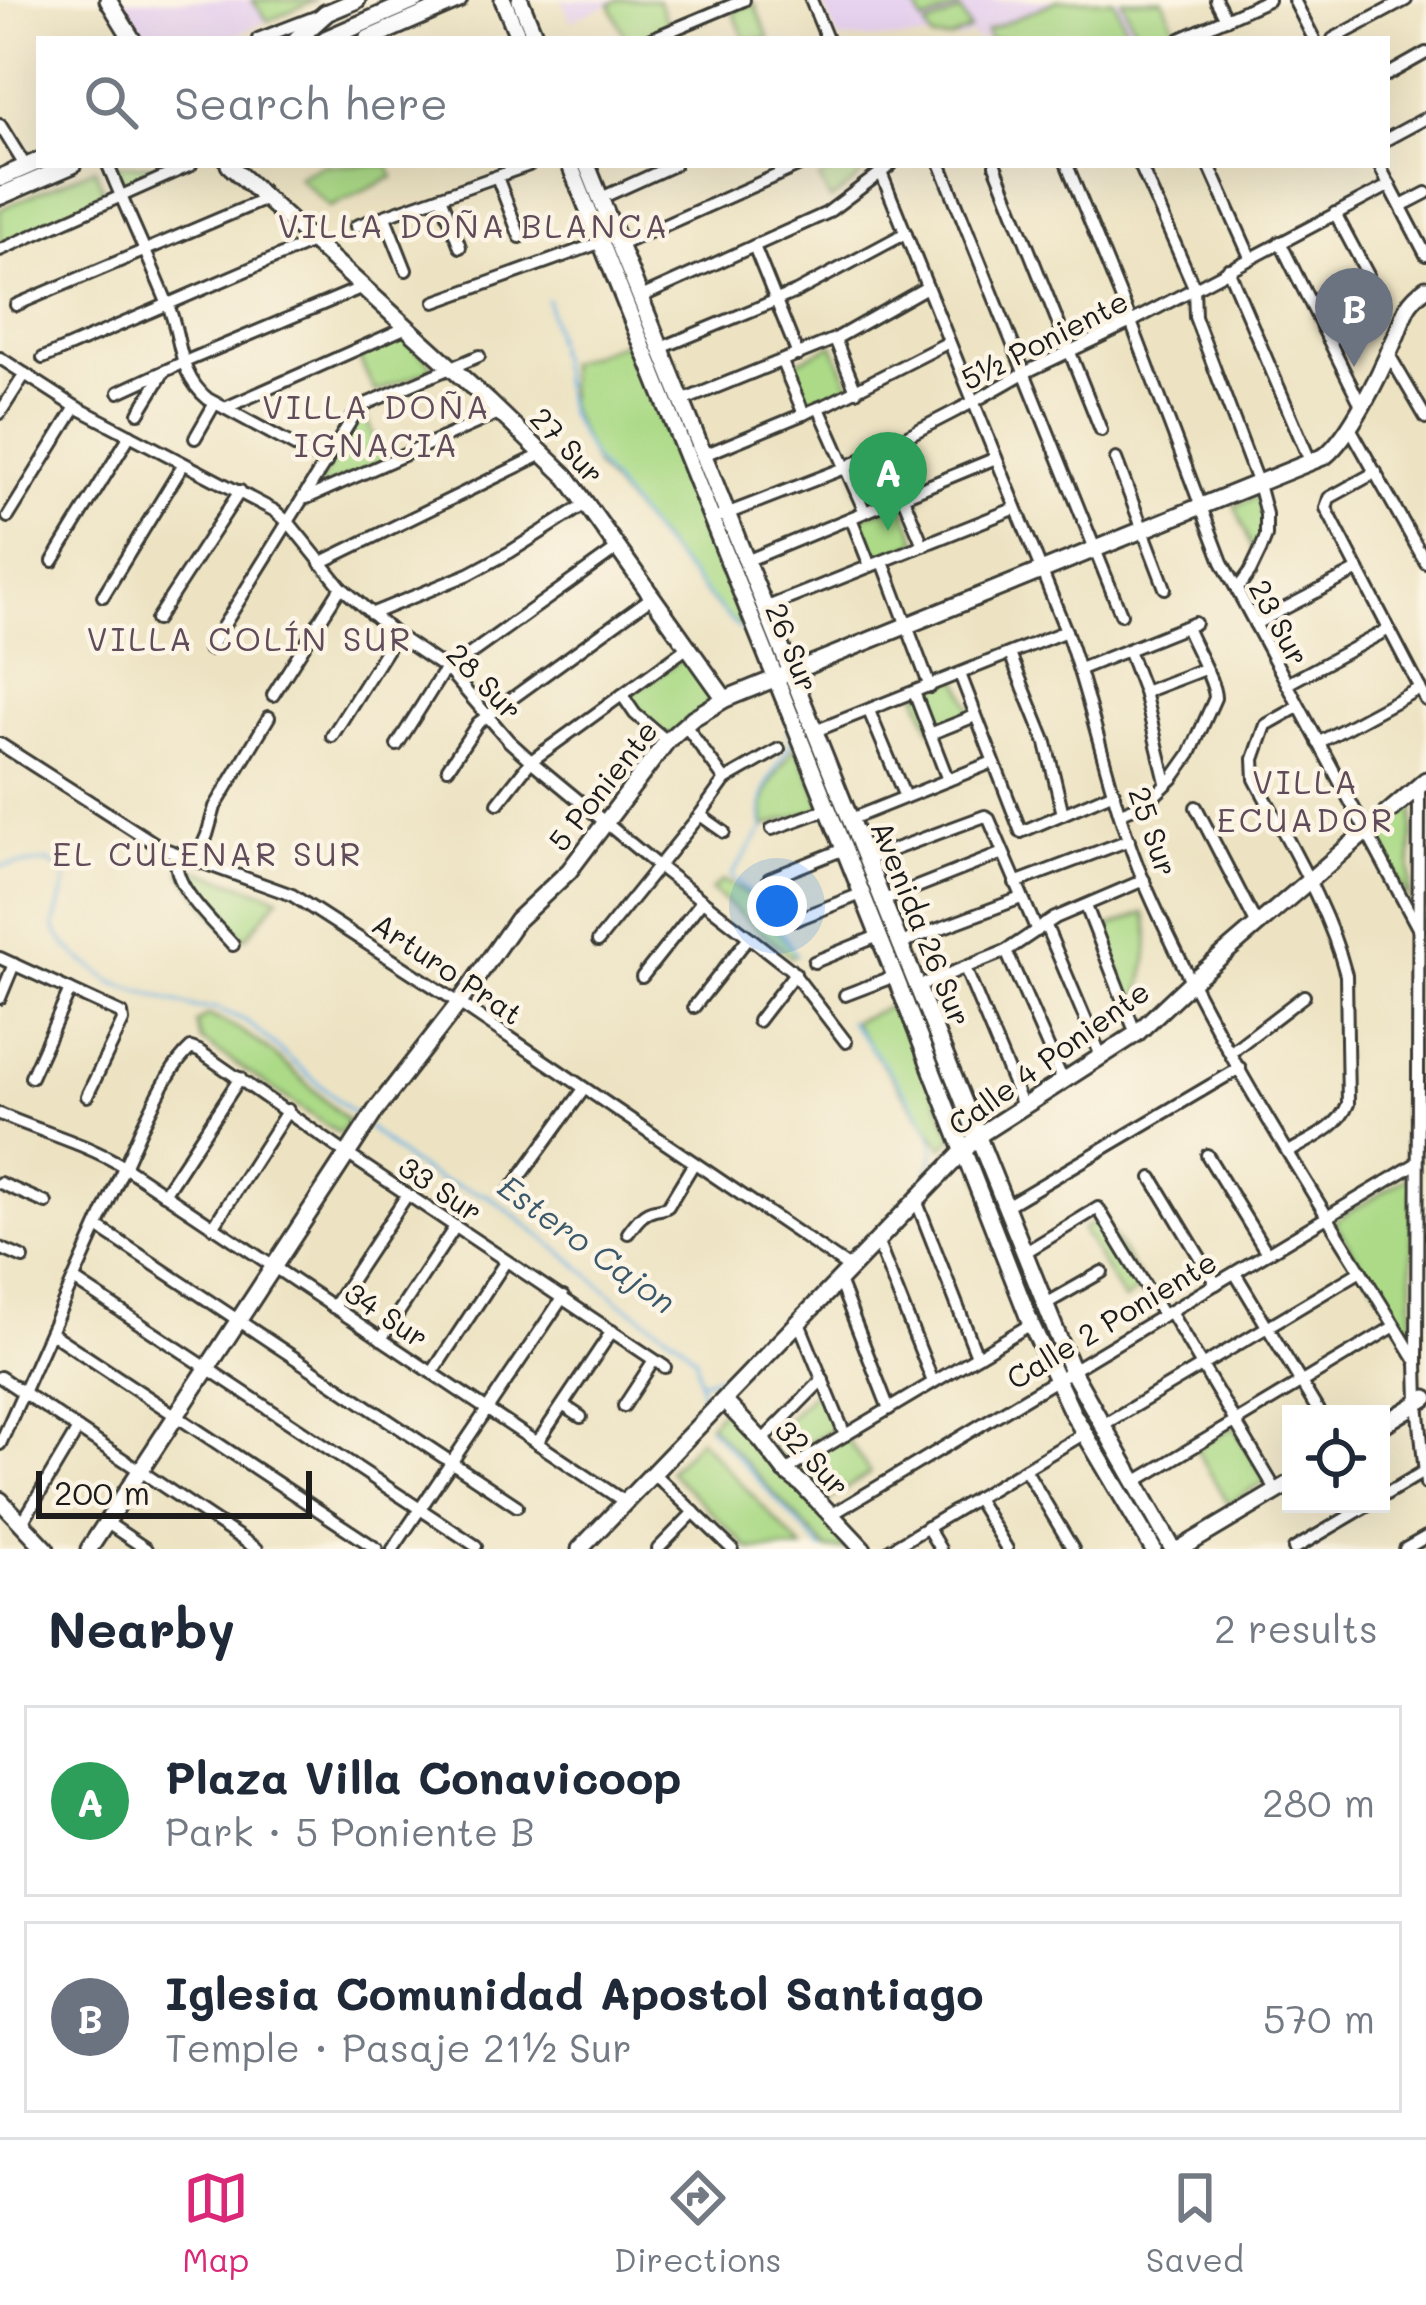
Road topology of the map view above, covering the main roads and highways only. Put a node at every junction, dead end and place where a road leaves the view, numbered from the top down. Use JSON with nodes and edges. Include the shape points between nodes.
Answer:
{"nodes":[{"id":1,"x":416,"y":0,"type":"edge"},
{"id":2,"x":458,"y":0,"type":"edge"},
{"id":3,"x":326,"y":13,"type":"road end"},
{"id":4,"x":299,"y":36,"type":"edge"},
{"id":5,"x":333,"y":36,"type":"edge"},
{"id":6,"x":375,"y":36,"type":"edge"},
{"id":7,"x":29,"y":171,"type":"edge"},
{"id":8,"x":0,"y":178,"type":"edge"},
{"id":9,"x":0,"y":196,"type":"edge"}],
"edges":[{"from":1,"to":5,"type":"main road"},
{"from":2,"to":6,"type":"main road"},
{"from":3,"to":4,"type":"main road"},
{"from":7,"to":8,"type":"main road"},
{"from":7,"to":9,"type":"main road"}]}
